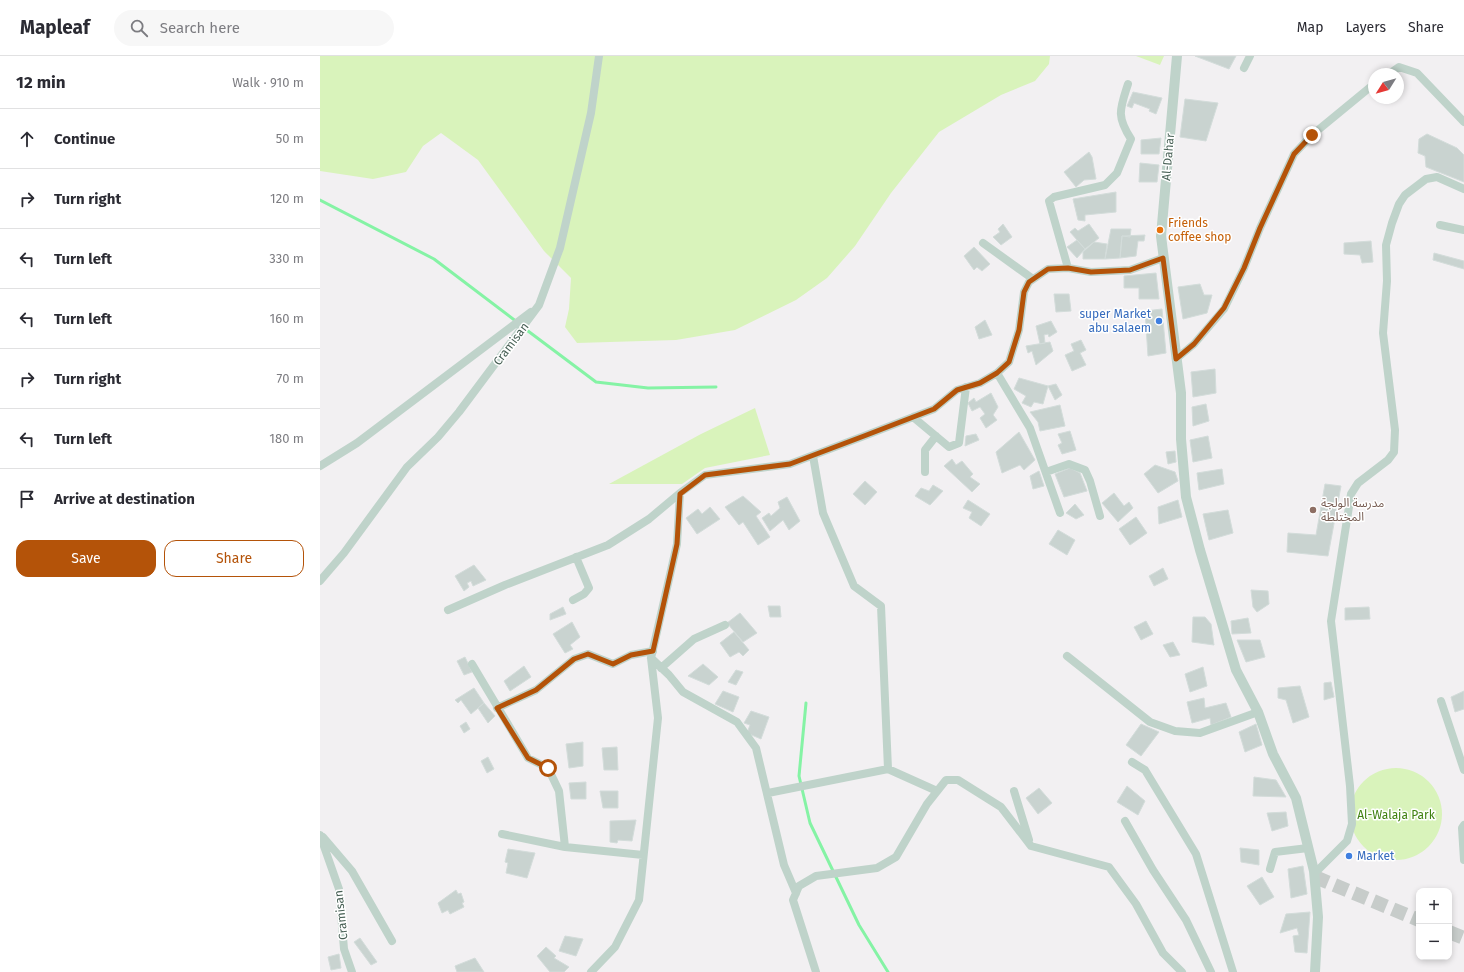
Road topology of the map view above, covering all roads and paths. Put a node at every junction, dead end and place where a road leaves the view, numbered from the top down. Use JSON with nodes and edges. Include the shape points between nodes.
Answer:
{"nodes":[{"id":1,"x":599,"y":56,"type":"edge"},
{"id":2,"x":1177,"y":56,"type":"edge"},
{"id":3,"x":1250,"y":56,"type":"edge"},
{"id":4,"x":1244,"y":68,"type":"dead end"},
{"id":5,"x":1404,"y":68,"type":"edge"},
{"id":6,"x":1128,"y":84,"type":"dead end"},
{"id":7,"x":1368,"y":89,"type":"edge"},
{"id":8,"x":1464,"y":122,"type":"edge"},
{"id":9,"x":1464,"y":189,"type":"edge"},
{"id":10,"x":1440,"y":224,"type":"dead end"},
{"id":11,"x":1464,"y":230,"type":"edge"},
{"id":12,"x":983,"y":243,"type":"dead end"},
{"id":13,"x":1163,"y":258,"type":"junction"},
{"id":14,"x":1068,"y":268,"type":"junction"},
{"id":15,"x":1033,"y":279,"type":"junction"},
{"id":16,"x":539,"y":305,"type":"junction"},
{"id":17,"x":1176,"y":359,"type":"junction"},
{"id":18,"x":997,"y":373,"type":"junction"},
{"id":19,"x":966,"y":387,"type":"junction"},
{"id":20,"x":913,"y":417,"type":"junction"},
{"id":21,"x":936,"y":436,"type":"junction"},
{"id":22,"x":813,"y":456,"type":"junction"},
{"id":23,"x":320,"y":466,"type":"edge"},
{"id":24,"x":925,"y":472,"type":"dead end"},
{"id":25,"x":1046,"y":472,"type":"junction"},
{"id":26,"x":680,"y":494,"type":"junction"},
{"id":27,"x":1060,"y":513,"type":"dead end"},
{"id":28,"x":1100,"y":516,"type":"dead end"},
{"id":29,"x":576,"y":557,"type":"junction"},
{"id":30,"x":320,"y":581,"type":"edge"},
{"id":31,"x":573,"y":600,"type":"dead end"},
{"id":32,"x":448,"y":610,"type":"dead end"},
{"id":33,"x":726,"y":625,"type":"dead end"},
{"id":34,"x":652,"y":655,"type":"junction"},
{"id":35,"x":1067,"y":656,"type":"dead end"},
{"id":36,"x":472,"y":664,"type":"dead end"},
{"id":37,"x":661,"y":668,"type":"junction"},
{"id":38,"x":1441,"y":701,"type":"dead end"},
{"id":39,"x":497,"y":708,"type":"junction"},
{"id":40,"x":1258,"y":712,"type":"junction"},
{"id":41,"x":1132,"y":762,"type":"dead end"},
{"id":42,"x":888,"y":769,"type":"junction"},
{"id":43,"x":1464,"y":770,"type":"edge"},
{"id":44,"x":937,"y":791,"type":"junction"},
{"id":45,"x":1014,"y":791,"type":"dead end"},
{"id":46,"x":768,"y":793,"type":"junction"},
{"id":47,"x":1125,"y":821,"type":"dead end"},
{"id":48,"x":1464,"y":825,"type":"edge"},
{"id":49,"x":320,"y":834,"type":"edge"},
{"id":50,"x":502,"y":834,"type":"dead end"},
{"id":51,"x":1031,"y":846,"type":"junction"},
{"id":52,"x":565,"y":847,"type":"junction"},
{"id":53,"x":1308,"y":848,"type":"junction"},
{"id":54,"x":643,"y":855,"type":"junction"},
{"id":55,"x":1464,"y":860,"type":"edge"},
{"id":56,"x":1270,"y":869,"type":"dead end"},
{"id":57,"x":1314,"y":871,"type":"junction"},
{"id":58,"x":796,"y":893,"type":"junction"},
{"id":59,"x":392,"y":941,"type":"dead end"},
{"id":60,"x":352,"y":972,"type":"edge"},
{"id":61,"x":592,"y":972,"type":"edge"},
{"id":62,"x":816,"y":972,"type":"edge"},
{"id":63,"x":1182,"y":972,"type":"edge"},
{"id":64,"x":1211,"y":972,"type":"edge"},
{"id":65,"x":1233,"y":972,"type":"edge"},
{"id":66,"x":1315,"y":972,"type":"edge"}],
"edges":[{"from":1,"to":16,"type":"street","name":"Cramisan","via":[[591,113],[560,248]]},
{"from":2,"to":13,"type":"street","name":"Al-Dahar","via":[[1161,236]]},
{"from":3,"to":4,"type":"street"},
{"from":5,"to":8,"type":"street","via":[[1417,73]]},
{"from":6,"to":14,"type":"street","via":[[1120,108],[1121,124],[1131,140],[1117,173],[1105,185],[1054,197],[1049,201]]},
{"from":7,"to":17,"type":"street","via":[[1312,135],[1294,154],[1224,308],[1194,344]]},
{"from":9,"to":57,"type":"street","via":[[1437,177],[1426,179],[1405,195],[1399,204],[1386,245],[1384,333],[1395,430],[1394,452],[1388,460],[1358,483],[1351,494],[1331,621],[1352,824],[1347,841]]},
{"from":10,"to":11,"type":"street"},
{"from":12,"to":15,"type":"street"},
{"from":13,"to":14,"type":"street","via":[[1130,270],[1091,272]]},
{"from":13,"to":17,"type":"street","name":"Al-Dahar"},
{"from":14,"to":15,"type":"street","via":[[1048,269]]},
{"from":15,"to":18,"type":"street","via":[[1024,292],[1019,330],[1009,362]]},
{"from":16,"to":23,"type":"street","via":[[357,443]]},
{"from":16,"to":30,"type":"street","name":"Cramisan","via":[[459,412],[407,467],[344,553]]},
{"from":17,"to":40,"type":"street","name":"Al-Dahar","via":[[1181,393],[1181,439],[1186,497],[1236,670]]},
{"from":18,"to":19,"type":"street","via":[[980,383]]},
{"from":18,"to":25,"type":"street","via":[[1030,428]]},
{"from":19,"to":20,"type":"street","via":[[957,390],[934,409]]},
{"from":19,"to":21,"type":"street","via":[[959,443],[949,447]]},
{"from":20,"to":21,"type":"street"},
{"from":20,"to":22,"type":"street"},
{"from":21,"to":24,"type":"street","via":[[925,450]]},
{"from":22,"to":26,"type":"street","via":[[790,464],[705,475]]},
{"from":22,"to":42,"type":"street","via":[[824,513],[854,586],[881,606]]},
{"from":25,"to":27,"type":"street"},
{"from":25,"to":28,"type":"street","via":[[1069,464],[1085,470]]},
{"from":26,"to":29,"type":"street","via":[[649,519],[608,545]]},
{"from":26,"to":34,"type":"street","via":[[677,544]]},
{"from":29,"to":31,"type":"street","via":[[589,588]]},
{"from":29,"to":32,"type":"street","via":[[505,584]]},
{"from":33,"to":37,"type":"street","via":[[694,639]]},
{"from":34,"to":37,"type":"street"},
{"from":34,"to":39,"type":"street","via":[[631,655],[613,664],[588,654],[574,659],[536,690]]},
{"from":34,"to":54,"type":"street","via":[[658,718]]},
{"from":35,"to":40,"type":"street","via":[[1150,722],[1175,731],[1200,733]]},
{"from":36,"to":39,"type":"street"},
{"from":37,"to":46,"type":"street","via":[[683,692],[737,722],[756,748]]},
{"from":38,"to":43,"type":"street"},
{"from":39,"to":52,"type":"street","via":[[528,758],[548,768],[559,791]]},
{"from":40,"to":53,"type":"street","name":"Al-Dahar","via":[[1273,754],[1296,798]]},
{"from":41,"to":65,"type":"street","via":[[1145,770],[1196,854]]},
{"from":42,"to":44,"type":"street"},
{"from":42,"to":46,"type":"street"},
{"from":44,"to":51,"type":"street","via":[[946,780],[958,780],[1001,806]]},
{"from":44,"to":58,"type":"street","via":[[896,857],[877,868],[816,876],[799,886]]},
{"from":45,"to":51,"type":"street"},
{"from":46,"to":58,"type":"street","via":[[784,865]]},
{"from":47,"to":64,"type":"street","via":[[1186,920]]},
{"from":48,"to":55,"type":"street"},
{"from":49,"to":59,"type":"street","via":[[352,871]]},
{"from":49,"to":60,"type":"street","name":"Cramisan","via":[[339,889],[344,949]]},
{"from":50,"to":52,"type":"street"},
{"from":51,"to":63,"type":"street","via":[[1109,868],[1136,904],[1163,953]]},
{"from":52,"to":54,"type":"street"},
{"from":53,"to":56,"type":"street","via":[[1275,852]]},
{"from":53,"to":57,"type":"street","name":"Al-Dahar"},
{"from":54,"to":61,"type":"street","via":[[639,900],[615,947]]},
{"from":57,"to":66,"type":"street","name":"Al-Dahar","via":[[1318,917]]},
{"from":58,"to":62,"type":"street","via":[[793,900]]}]}
